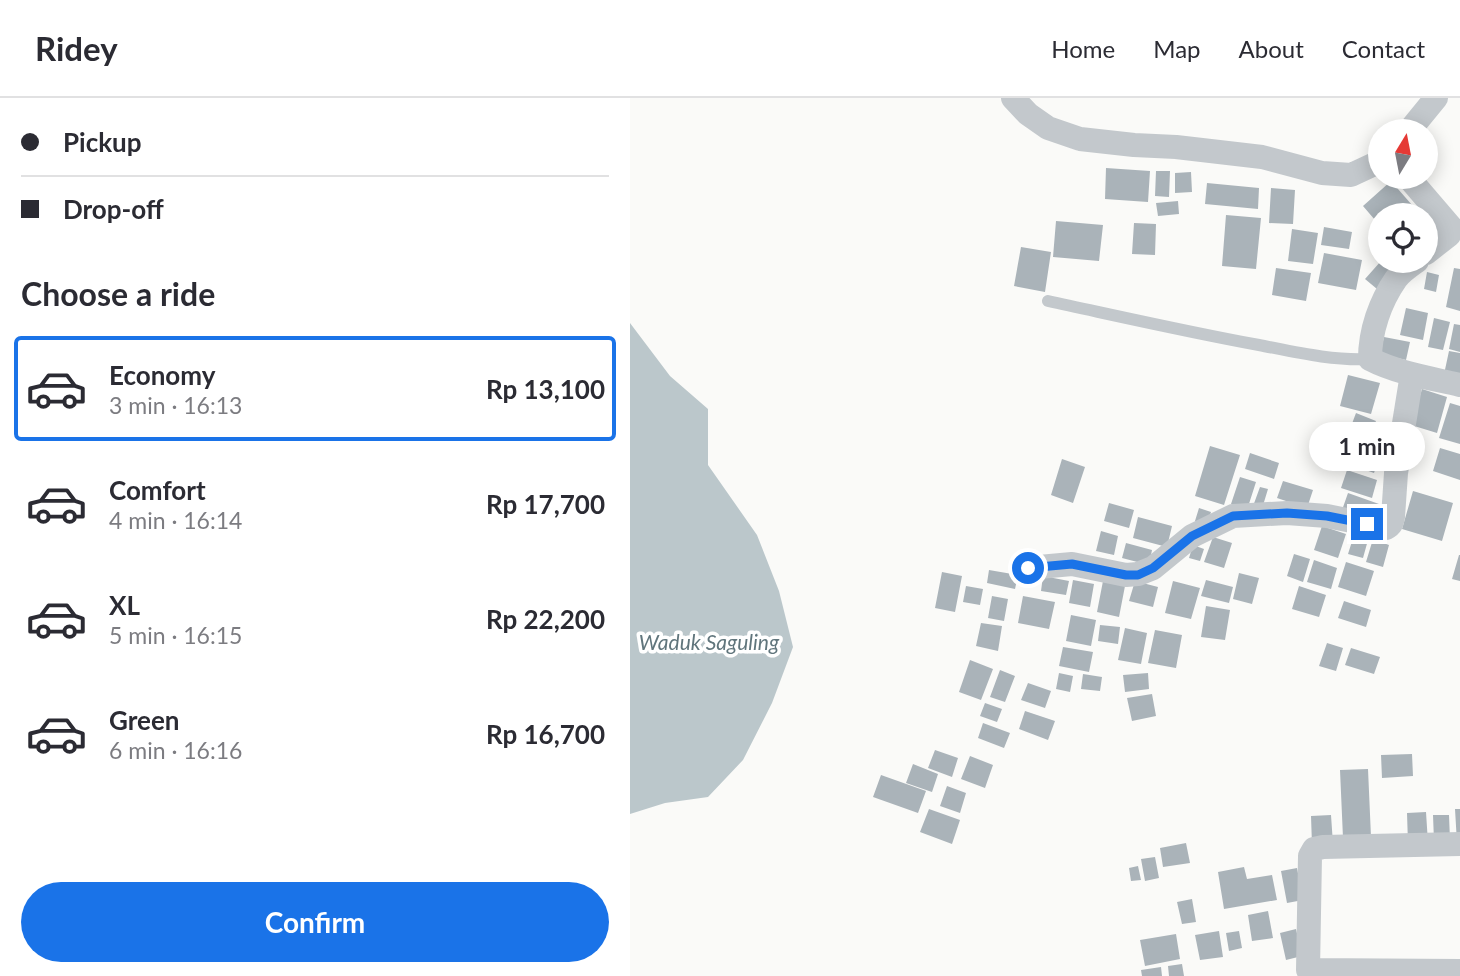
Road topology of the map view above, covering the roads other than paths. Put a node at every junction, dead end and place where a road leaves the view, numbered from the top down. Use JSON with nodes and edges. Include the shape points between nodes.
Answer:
{"nodes":[{"id":1,"x":1013,"y":98,"type":"edge"},
{"id":2,"x":1436,"y":98,"type":"edge"},
{"id":3,"x":1419,"y":119,"type":"edge"},
{"id":4,"x":1368,"y":167,"type":"edge"},
{"id":5,"x":1418,"y":189,"type":"edge"},
{"id":6,"x":1430,"y":203,"type":"edge"},
{"id":7,"x":1438,"y":212,"type":"edge"},
{"id":8,"x":1438,"y":244,"type":"edge"},
{"id":9,"x":1402,"y":273,"type":"edge"},
{"id":10,"x":1048,"y":302,"type":"dead end"},
{"id":11,"x":1370,"y":359,"type":"junction"},
{"id":12,"x":1412,"y":374,"type":"junction"},
{"id":13,"x":1460,"y":385,"type":"edge"},
{"id":14,"x":1028,"y":568,"type":"dead end"},
{"id":15,"x":1460,"y":844,"type":"edge"},
{"id":16,"x":1460,"y":971,"type":"edge"},
{"id":17,"x":1298,"y":973,"type":"edge"}],
"edges":[{"from":1,"to":4,"type":"street","via":[[1048,128],[1080,139],[1262,157],[1322,173],[1351,175]]},
{"from":2,"to":3,"type":"street"},
{"from":5,"to":6,"type":"street"},
{"from":7,"to":8,"type":"street","via":[[1450,226],[1449,236]]},
{"from":9,"to":11,"type":"street","via":[[1381,305]]},
{"from":10,"to":11,"type":"lane","via":[[1310,355]]},
{"from":11,"to":12,"type":"street"},
{"from":12,"to":13,"type":"street"},
{"from":12,"to":14,"type":"street","via":[[1389,527],[1287,513],[1233,516],[1192,536],[1138,575],[1072,564]]},
{"from":15,"to":17,"type":"street","via":[[1314,849]]},
{"from":16,"to":17,"type":"street"}]}
